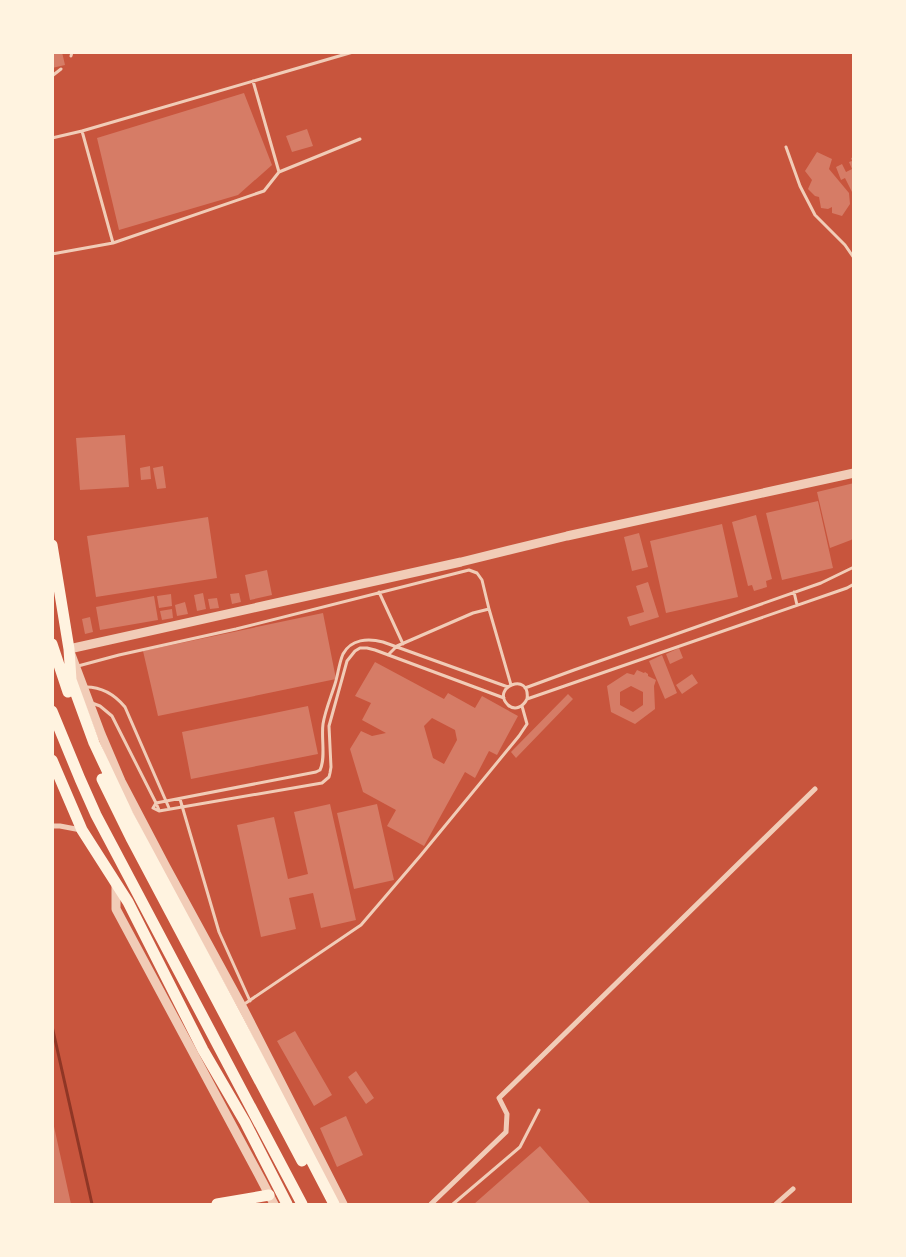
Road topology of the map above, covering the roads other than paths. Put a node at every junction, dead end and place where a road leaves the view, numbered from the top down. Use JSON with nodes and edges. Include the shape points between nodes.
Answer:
{"nodes":[{"id":1,"x":353,"y":52,"type":"edge"},
{"id":2,"x":62,"y":69,"type":"dead end"},
{"id":3,"x":52,"y":76,"type":"edge"},
{"id":4,"x":253,"y":81,"type":"junction"},
{"id":5,"x":82,"y":131,"type":"junction"},
{"id":6,"x":52,"y":138,"type":"edge"},
{"id":7,"x":360,"y":139,"type":"dead end"},
{"id":8,"x":786,"y":147,"type":"dead end"},
{"id":9,"x":278,"y":172,"type":"junction"},
{"id":10,"x":113,"y":243,"type":"junction"},
{"id":11,"x":52,"y":254,"type":"edge"},
{"id":12,"x":854,"y":258,"type":"edge"},
{"id":13,"x":854,"y":473,"type":"edge"},
{"id":14,"x":52,"y":544,"type":"edge"},
{"id":15,"x":854,"y":567,"type":"edge"},
{"id":16,"x":854,"y":584,"type":"edge"},
{"id":17,"x":379,"y":592,"type":"junction"},
{"id":18,"x":794,"y":592,"type":"junction"},
{"id":19,"x":798,"y":605,"type":"junction"},
{"id":20,"x":489,"y":609,"type":"junction"},
{"id":21,"x":52,"y":644,"type":"edge"},
{"id":22,"x":404,"y":644,"type":"junction"},
{"id":23,"x":397,"y":646,"type":"junction"},
{"id":24,"x":69,"y":649,"type":"junction"},
{"id":25,"x":388,"y":655,"type":"junction"},
{"id":26,"x":75,"y":667,"type":"junction"},
{"id":27,"x":509,"y":686,"type":"junction"},
{"id":28,"x":83,"y":687,"type":"junction"},
{"id":29,"x":525,"y":688,"type":"junction"},
{"id":30,"x":504,"y":698,"type":"junction"},
{"id":31,"x":527,"y":700,"type":"junction"},
{"id":32,"x":89,"y":702,"type":"junction"},
{"id":33,"x":522,"y":706,"type":"junction"},
{"id":34,"x":52,"y":711,"type":"edge"},
{"id":35,"x":323,"y":724,"type":"junction"},
{"id":36,"x":329,"y":726,"type":"junction"},
{"id":37,"x":52,"y":760,"type":"edge"},
{"id":38,"x":815,"y":789,"type":"dead end"},
{"id":39,"x":180,"y":799,"type":"junction"},
{"id":40,"x":166,"y":802,"type":"junction"},
{"id":41,"x":156,"y":803,"type":"junction"},
{"id":42,"x":183,"y":806,"type":"junction"},
{"id":43,"x":169,"y":808,"type":"junction"},
{"id":44,"x":52,"y":826,"type":"edge"},
{"id":45,"x":82,"y":830,"type":"junction"},
{"id":46,"x":144,"y":836,"type":"junction"},
{"id":47,"x":102,"y":862,"type":"junction"},
{"id":48,"x":116,"y":883,"type":"junction"},
{"id":49,"x":250,"y":1001,"type":"junction"},
{"id":50,"x":242,"y":1006,"type":"junction"},
{"id":51,"x":539,"y":1110,"type":"dead end"},
{"id":52,"x":794,"y":1189,"type":"dead end"},
{"id":53,"x":272,"y":1200,"type":"edge"},
{"id":54,"x":217,"y":1204,"type":"edge"},
{"id":55,"x":287,"y":1204,"type":"edge"},
{"id":56,"x":302,"y":1204,"type":"edge"},
{"id":57,"x":325,"y":1204,"type":"edge"},
{"id":58,"x":334,"y":1204,"type":"edge"},
{"id":59,"x":343,"y":1204,"type":"edge"},
{"id":60,"x":431,"y":1204,"type":"edge"},
{"id":61,"x":453,"y":1204,"type":"edge"},
{"id":62,"x":776,"y":1204,"type":"edge"}],
"edges":[{"from":1,"to":4,"type":"lane"},
{"from":2,"to":3,"type":"lane"},
{"from":4,"to":5,"type":"lane"},
{"from":4,"to":9,"type":"lane"},
{"from":5,"to":6,"type":"lane"},
{"from":5,"to":10,"type":"lane"},
{"from":7,"to":9,"type":"lane"},
{"from":8,"to":12,"type":"lane","via":[[815,215]]},
{"from":9,"to":10,"type":"lane","via":[[264,191]]},
{"from":10,"to":11,"type":"lane"},
{"from":13,"to":24,"type":"street"},
{"from":14,"to":24,"type":"highway"},
{"from":15,"to":18,"type":"lane"},
{"from":16,"to":19,"type":"lane"},
{"from":17,"to":20,"type":"lane","via":[[469,570],[482,580]]},
{"from":17,"to":22,"type":"lane"},
{"from":17,"to":26,"type":"lane"},
{"from":18,"to":19,"type":"lane"},
{"from":18,"to":29,"type":"lane"},
{"from":19,"to":31,"type":"lane"},
{"from":20,"to":22,"type":"lane"},
{"from":20,"to":27,"type":"lane"},
{"from":21,"to":57,"type":"highway","via":[[80,726],[115,806]]},
{"from":22,"to":23,"type":"lane"},
{"from":23,"to":25,"type":"lane"},
{"from":23,"to":27,"type":"lane"},
{"from":23,"to":35,"type":"lane","via":[[376,640],[357,641],[350,645],[342,655]]},
{"from":24,"to":26,"type":"street"},
{"from":24,"to":46,"type":"highway","via":[[71,680],[94,743],[128,815]]},
{"from":25,"to":30,"type":"lane"},
{"from":25,"to":36,"type":"lane","via":[[360,648],[350,656]]},
{"from":26,"to":28,"type":"street"},
{"from":27,"to":29,"type":"lane","via":[[519,684]]},
{"from":27,"to":30,"type":"lane"},
{"from":28,"to":32,"type":"street"},
{"from":28,"to":40,"type":"lane","via":[[94,687],[112,694],[125,707]]},
{"from":29,"to":31,"type":"lane"},
{"from":30,"to":33,"type":"lane","via":[[511,707]]},
{"from":31,"to":33,"type":"lane"},
{"from":32,"to":41,"type":"lane","via":[[112,716]]},
{"from":32,"to":46,"type":"street"},
{"from":33,"to":49,"type":"lane","via":[[527,724],[519,736],[360,925]]},
{"from":34,"to":56,"type":"highway","via":[[96,815]]},
{"from":35,"to":36,"type":"lane"},
{"from":35,"to":39,"type":"lane","via":[[320,770]]},
{"from":36,"to":42,"type":"lane","via":[[331,768],[329,777],[322,783]]},
{"from":37,"to":45,"type":"highway"},
{"from":38,"to":60,"type":"street","via":[[500,1098],[507,1114],[506,1132]]},
{"from":39,"to":40,"type":"lane"},
{"from":39,"to":42,"type":"lane"},
{"from":40,"to":41,"type":"lane"},
{"from":40,"to":43,"type":"lane"},
{"from":41,"to":43,"type":"lane","via":[[153,808],[159,811]]},
{"from":42,"to":43,"type":"lane"},
{"from":42,"to":49,"type":"lane","via":[[219,932]]},
{"from":44,"to":45,"type":"street"},
{"from":45,"to":47,"type":"highway"},
{"from":46,"to":47,"type":"highway"},
{"from":46,"to":50,"type":"street"},
{"from":46,"to":58,"type":"highway"},
{"from":47,"to":48,"type":"highway"},
{"from":48,"to":53,"type":"street","via":[[116,909]]},
{"from":48,"to":55,"type":"highway"},
{"from":49,"to":50,"type":"lane"},
{"from":50,"to":59,"type":"street"},
{"from":51,"to":61,"type":"lane","via":[[520,1147]]},
{"from":52,"to":62,"type":"street"},
{"from":53,"to":54,"type":"highway"}]}
